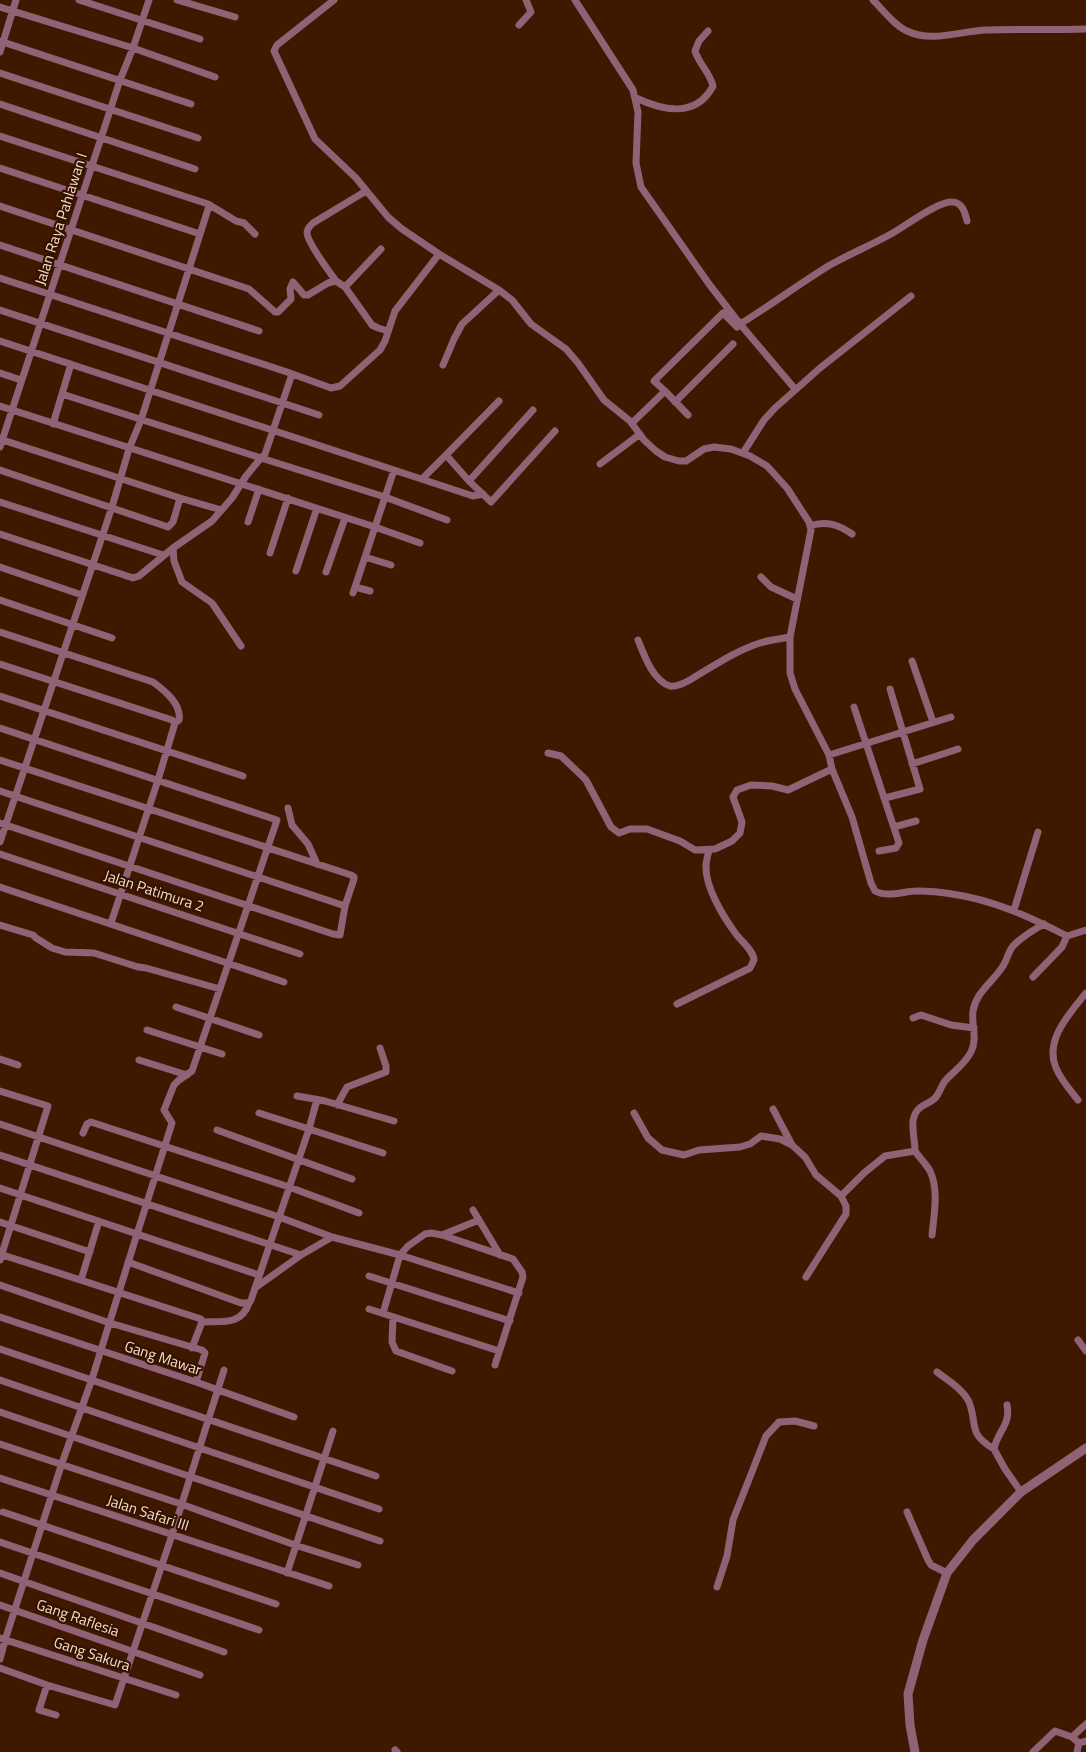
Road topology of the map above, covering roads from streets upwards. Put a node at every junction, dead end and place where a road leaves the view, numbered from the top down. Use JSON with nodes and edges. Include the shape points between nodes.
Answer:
{"nodes":[{"id":1,"x":16,"y":0,"type":"edge"},
{"id":2,"x":79,"y":0,"type":"edge"},
{"id":3,"x":148,"y":0,"type":"edge"},
{"id":4,"x":177,"y":0,"type":"edge"},
{"id":5,"x":334,"y":0,"type":"edge"},
{"id":6,"x":526,"y":0,"type":"edge"},
{"id":7,"x":575,"y":0,"type":"edge"},
{"id":8,"x":874,"y":0,"type":"edge"},
{"id":9,"x":0,"y":7,"type":"edge"},
{"id":10,"x":13,"y":12,"type":"junction"},
{"id":11,"x":235,"y":17,"type":"dead end"},
{"id":12,"x":142,"y":20,"type":"junction"},
{"id":13,"x":519,"y":25,"type":"dead end"},
{"id":14,"x":1086,"y":29,"type":"edge"},
{"id":15,"x":708,"y":31,"type":"dead end"},
{"id":16,"x":200,"y":39,"type":"dead end"},
{"id":17,"x":2,"y":41,"type":"edge"},
{"id":18,"x":133,"y":48,"type":"junction"},
{"id":19,"x":0,"y":52,"type":"edge"},
{"id":20,"x":0,"y":72,"type":"edge"},
{"id":21,"x":215,"y":77,"type":"dead end"},
{"id":22,"x":120,"y":80,"type":"junction"},
{"id":23,"x":636,"y":98,"type":"junction"},
{"id":24,"x":0,"y":104,"type":"edge"},
{"id":25,"x":191,"y":104,"type":"dead end"},
{"id":26,"x":111,"y":109,"type":"junction"},
{"id":27,"x":0,"y":136,"type":"edge"},
{"id":28,"x":102,"y":138,"type":"junction"},
{"id":29,"x":198,"y":138,"type":"dead end"},
{"id":30,"x":92,"y":167,"type":"junction"},
{"id":31,"x":0,"y":168,"type":"edge"},
{"id":32,"x":195,"y":169,"type":"dead end"},
{"id":33,"x":366,"y":191,"type":"junction"},
{"id":34,"x":83,"y":195,"type":"junction"},
{"id":35,"x":0,"y":206,"type":"edge"},
{"id":36,"x":209,"y":206,"type":"junction"},
{"id":37,"x":967,"y":221,"type":"dead end"},
{"id":38,"x":72,"y":230,"type":"junction"},
{"id":39,"x":200,"y":234,"type":"junction"},
{"id":40,"x":255,"y":234,"type":"dead end"},
{"id":41,"x":0,"y":245,"type":"edge"},
{"id":42,"x":380,"y":249,"type":"dead end"},
{"id":43,"x":439,"y":254,"type":"junction"},
{"id":44,"x":60,"y":265,"type":"junction"},
{"id":45,"x":190,"y":269,"type":"junction"},
{"id":46,"x":0,"y":278,"type":"edge"},
{"id":47,"x":336,"y":281,"type":"junction"},
{"id":48,"x":345,"y":287,"type":"junction"},
{"id":49,"x":499,"y":290,"type":"junction"},
{"id":50,"x":51,"y":294,"type":"junction"},
{"id":51,"x":911,"y":296,"type":"dead end"},
{"id":52,"x":177,"y":304,"type":"junction"},
{"id":53,"x":0,"y":310,"type":"edge"},
{"id":54,"x":41,"y":324,"type":"junction"},
{"id":55,"x":738,"y":326,"type":"junction"},
{"id":56,"x":259,"y":331,"type":"dead end"},
{"id":57,"x":388,"y":331,"type":"junction"},
{"id":58,"x":169,"y":333,"type":"junction"},
{"id":59,"x":0,"y":341,"type":"edge"},
{"id":60,"x":733,"y":344,"type":"dead end"},
{"id":61,"x":31,"y":352,"type":"junction"},
{"id":62,"x":159,"y":362,"type":"junction"},
{"id":63,"x":71,"y":364,"type":"junction"},
{"id":64,"x":443,"y":365,"type":"dead end"},
{"id":65,"x":0,"y":373,"type":"edge"},
{"id":66,"x":292,"y":374,"type":"junction"},
{"id":67,"x":21,"y":380,"type":"junction"},
{"id":68,"x":795,"y":389,"type":"junction"},
{"id":69,"x":150,"y":391,"type":"junction"},
{"id":70,"x":665,"y":391,"type":"junction"},
{"id":71,"x":62,"y":394,"type":"junction"},
{"id":72,"x":499,"y":401,"type":"dead end"},
{"id":73,"x":675,"y":402,"type":"junction"},
{"id":74,"x":282,"y":403,"type":"junction"},
{"id":75,"x":0,"y":406,"type":"edge"},
{"id":76,"x":12,"y":410,"type":"junction"},
{"id":77,"x":533,"y":410,"type":"dead end"},
{"id":78,"x":319,"y":415,"type":"dead end"},
{"id":79,"x":688,"y":415,"type":"dead end"},
{"id":80,"x":141,"y":420,"type":"junction"},
{"id":81,"x":632,"y":423,"type":"junction"},
{"id":82,"x":53,"y":424,"type":"junction"},
{"id":83,"x":273,"y":431,"type":"junction"},
{"id":84,"x":555,"y":431,"type":"dead end"},
{"id":85,"x":640,"y":434,"type":"junction"},
{"id":86,"x":1,"y":442,"type":"edge"},
{"id":87,"x":129,"y":449,"type":"junction"},
{"id":88,"x":743,"y":453,"type":"junction"},
{"id":89,"x":446,"y":455,"type":"junction"},
{"id":90,"x":261,"y":458,"type":"junction"},
{"id":91,"x":600,"y":464,"type":"dead end"},
{"id":92,"x":0,"y":470,"type":"edge"},
{"id":93,"x":394,"y":470,"type":"junction"},
{"id":94,"x":121,"y":479,"type":"junction"},
{"id":95,"x":422,"y":480,"type":"junction"},
{"id":96,"x":469,"y":480,"type":"junction"},
{"id":97,"x":243,"y":483,"type":"junction"},
{"id":98,"x":259,"y":489,"type":"junction"},
{"id":99,"x":483,"y":494,"type":"junction"},
{"id":100,"x":385,"y":497,"type":"junction"},
{"id":101,"x":180,"y":498,"type":"junction"},
{"id":102,"x":288,"y":498,"type":"junction"},
{"id":103,"x":0,"y":502,"type":"edge"},
{"id":104,"x":112,"y":507,"type":"junction"},
{"id":105,"x":317,"y":508,"type":"junction"},
{"id":106,"x":218,"y":509,"type":"dead end"},
{"id":107,"x":345,"y":518,"type":"junction"},
{"id":108,"x":447,"y":520,"type":"dead end"},
{"id":109,"x":248,"y":522,"type":"dead end"},
{"id":110,"x":810,"y":526,"type":"junction"},
{"id":111,"x":375,"y":528,"type":"junction"},
{"id":112,"x":0,"y":534,"type":"edge"},
{"id":113,"x":852,"y":534,"type":"dead end"},
{"id":114,"x":102,"y":537,"type":"junction"},
{"id":115,"x":420,"y":543,"type":"dead end"},
{"id":116,"x":173,"y":548,"type":"junction"},
{"id":117,"x":270,"y":553,"type":"dead end"},
{"id":118,"x":163,"y":556,"type":"junction"},
{"id":119,"x":365,"y":557,"type":"junction"},
{"id":120,"x":93,"y":565,"type":"junction"},
{"id":121,"x":391,"y":565,"type":"dead end"},
{"id":122,"x":0,"y":567,"type":"edge"},
{"id":123,"x":296,"y":571,"type":"dead end"},
{"id":124,"x":326,"y":572,"type":"dead end"},
{"id":125,"x":761,"y":577,"type":"dead end"},
{"id":126,"x":370,"y":591,"type":"dead end"},
{"id":127,"x":82,"y":595,"type":"junction"},
{"id":128,"x":0,"y":600,"type":"edge"},
{"id":129,"x":797,"y":600,"type":"junction"},
{"id":130,"x":73,"y":624,"type":"junction"},
{"id":131,"x":0,"y":632,"type":"edge"},
{"id":132,"x":790,"y":637,"type":"junction"},
{"id":133,"x":112,"y":638,"type":"dead end"},
{"id":134,"x":638,"y":640,"type":"dead end"},
{"id":135,"x":241,"y":646,"type":"dead end"},
{"id":136,"x":63,"y":652,"type":"junction"},
{"id":137,"x":912,"y":661,"type":"dead end"},
{"id":138,"x":0,"y":664,"type":"edge"},
{"id":139,"x":53,"y":682,"type":"junction"},
{"id":140,"x":890,"y":689,"type":"dead end"},
{"id":141,"x":0,"y":696,"type":"edge"},
{"id":142,"x":854,"y":707,"type":"dead end"},
{"id":143,"x":44,"y":710,"type":"junction"},
{"id":144,"x":950,"y":716,"type":"dead end"},
{"id":145,"x":933,"y":722,"type":"junction"},
{"id":146,"x":175,"y":723,"type":"junction"},
{"id":147,"x":0,"y":728,"type":"edge"},
{"id":148,"x":902,"y":731,"type":"junction"},
{"id":149,"x":34,"y":739,"type":"junction"},
{"id":150,"x":866,"y":742,"type":"junction"},
{"id":151,"x":958,"y":749,"type":"dead end"},
{"id":152,"x":167,"y":752,"type":"junction"},
{"id":153,"x":548,"y":752,"type":"dead end"},
{"id":154,"x":829,"y":755,"type":"junction"},
{"id":155,"x":0,"y":760,"type":"edge"},
{"id":156,"x":912,"y":764,"type":"junction"},
{"id":157,"x":24,"y":768,"type":"junction"},
{"id":158,"x":832,"y":769,"type":"junction"},
{"id":159,"x":243,"y":776,"type":"dead end"},
{"id":160,"x":158,"y":780,"type":"junction"},
{"id":161,"x":0,"y":791,"type":"edge"},
{"id":162,"x":15,"y":796,"type":"junction"},
{"id":163,"x":885,"y":798,"type":"junction"},
{"id":164,"x":149,"y":808,"type":"junction"},
{"id":165,"x":288,"y":808,"type":"dead end"},
{"id":166,"x":916,"y":821,"type":"dead end"},
{"id":167,"x":3,"y":824,"type":"edge"},
{"id":168,"x":894,"y":826,"type":"junction"},
{"id":169,"x":1038,"y":832,"type":"dead end"},
{"id":170,"x":139,"y":838,"type":"junction"},
{"id":171,"x":0,"y":842,"type":"edge"},
{"id":172,"x":268,"y":848,"type":"junction"},
{"id":173,"x":709,"y":850,"type":"junction"},
{"id":174,"x":879,"y":851,"type":"dead end"},
{"id":175,"x":0,"y":854,"type":"edge"},
{"id":176,"x":317,"y":864,"type":"junction"},
{"id":177,"x":130,"y":866,"type":"junction"},
{"id":178,"x":259,"y":876,"type":"junction"},
{"id":179,"x":0,"y":887,"type":"edge"},
{"id":180,"x":121,"y":894,"type":"junction"},
{"id":181,"x":249,"y":906,"type":"junction"},
{"id":182,"x":345,"y":906,"type":"junction"},
{"id":183,"x":1014,"y":910,"type":"junction"},
{"id":184,"x":110,"y":923,"type":"junction"},
{"id":185,"x":1044,"y":924,"type":"junction"},
{"id":186,"x":0,"y":925,"type":"edge"},
{"id":187,"x":1086,"y":930,"type":"edge"},
{"id":188,"x":239,"y":934,"type":"junction"},
{"id":189,"x":1067,"y":936,"type":"junction"},
{"id":190,"x":300,"y":954,"type":"dead end"},
{"id":191,"x":229,"y":962,"type":"junction"},
{"id":192,"x":1033,"y":977,"type":"dead end"},
{"id":193,"x":284,"y":982,"type":"dead end"},
{"id":194,"x":220,"y":989,"type":"junction"},
{"id":195,"x":1086,"y":993,"type":"edge"},
{"id":196,"x":677,"y":1004,"type":"dead end"},
{"id":197,"x":176,"y":1007,"type":"dead end"},
{"id":198,"x":210,"y":1018,"type":"junction"},
{"id":199,"x":913,"y":1018,"type":"dead end"},
{"id":200,"x":974,"y":1028,"type":"junction"},
{"id":201,"x":147,"y":1030,"type":"dead end"},
{"id":202,"x":259,"y":1036,"type":"dead end"},
{"id":203,"x":200,"y":1046,"type":"junction"},
{"id":204,"x":380,"y":1048,"type":"dead end"},
{"id":205,"x":222,"y":1054,"type":"dead end"},
{"id":206,"x":0,"y":1059,"type":"edge"},
{"id":207,"x":139,"y":1060,"type":"dead end"},
{"id":208,"x":18,"y":1064,"type":"dead end"},
{"id":209,"x":187,"y":1075,"type":"junction"},
{"id":210,"x":0,"y":1091,"type":"edge"},
{"id":211,"x":297,"y":1096,"type":"dead end"},
{"id":212,"x":320,"y":1100,"type":"junction"},
{"id":213,"x":1078,"y":1100,"type":"dead end"},
{"id":214,"x":337,"y":1105,"type":"junction"},
{"id":215,"x":773,"y":1108,"type":"dead end"},
{"id":216,"x":259,"y":1113,"type":"dead end"},
{"id":217,"x":634,"y":1113,"type":"dead end"},
{"id":218,"x":394,"y":1121,"type":"dead end"},
{"id":219,"x":0,"y":1124,"type":"edge"},
{"id":220,"x":309,"y":1129,"type":"junction"},
{"id":221,"x":217,"y":1130,"type":"dead end"},
{"id":222,"x":83,"y":1133,"type":"dead end"},
{"id":223,"x":39,"y":1137,"type":"junction"},
{"id":224,"x":165,"y":1145,"type":"junction"},
{"id":225,"x":792,"y":1145,"type":"junction"},
{"id":226,"x":915,"y":1151,"type":"junction"},
{"id":227,"x":383,"y":1153,"type":"dead end"},
{"id":228,"x":0,"y":1155,"type":"edge"},
{"id":229,"x":299,"y":1159,"type":"junction"},
{"id":230,"x":30,"y":1165,"type":"junction"},
{"id":231,"x":155,"y":1176,"type":"junction"},
{"id":232,"x":352,"y":1179,"type":"dead end"},
{"id":233,"x":289,"y":1187,"type":"junction"},
{"id":234,"x":0,"y":1188,"type":"edge"},
{"id":235,"x":20,"y":1195,"type":"junction"},
{"id":236,"x":841,"y":1196,"type":"junction"},
{"id":237,"x":146,"y":1204,"type":"junction"},
{"id":238,"x":473,"y":1210,"type":"dead end"},
{"id":239,"x":359,"y":1213,"type":"dead end"},
{"id":240,"x":279,"y":1216,"type":"junction"},
{"id":241,"x":479,"y":1220,"type":"junction"},
{"id":242,"x":99,"y":1221,"type":"junction"},
{"id":243,"x":0,"y":1222,"type":"edge"},
{"id":244,"x":11,"y":1225,"type":"junction"},
{"id":245,"x":137,"y":1234,"type":"junction"},
{"id":246,"x":932,"y":1235,"type":"dead end"},
{"id":247,"x":442,"y":1236,"type":"junction"},
{"id":248,"x":332,"y":1237,"type":"junction"},
{"id":249,"x":270,"y":1244,"type":"junction"},
{"id":250,"x":90,"y":1252,"type":"junction"},
{"id":251,"x":302,"y":1255,"type":"junction"},
{"id":252,"x":400,"y":1255,"type":"junction"},
{"id":253,"x":500,"y":1255,"type":"junction"},
{"id":254,"x":1,"y":1256,"type":"edge"},
{"id":255,"x":128,"y":1262,"type":"junction"},
{"id":256,"x":259,"y":1275,"type":"junction"},
{"id":257,"x":369,"y":1276,"type":"dead end"},
{"id":258,"x":806,"y":1277,"type":"dead end"},
{"id":259,"x":81,"y":1280,"type":"junction"},
{"id":260,"x":391,"y":1284,"type":"junction"},
{"id":261,"x":0,"y":1286,"type":"edge"},
{"id":262,"x":255,"y":1288,"type":"junction"},
{"id":263,"x":118,"y":1293,"type":"junction"},
{"id":264,"x":519,"y":1293,"type":"junction"},
{"id":265,"x":248,"y":1303,"type":"junction"},
{"id":266,"x":369,"y":1309,"type":"dead end"},
{"id":267,"x":383,"y":1313,"type":"junction"},
{"id":268,"x":0,"y":1317,"type":"edge"},
{"id":269,"x":393,"y":1317,"type":"junction"},
{"id":270,"x":510,"y":1321,"type":"junction"},
{"id":271,"x":202,"y":1322,"type":"junction"},
{"id":272,"x":110,"y":1323,"type":"junction"},
{"id":273,"x":1078,"y":1340,"type":"dead end"},
{"id":274,"x":192,"y":1348,"type":"junction"},
{"id":275,"x":0,"y":1349,"type":"edge"},
{"id":276,"x":499,"y":1351,"type":"junction"},
{"id":277,"x":1086,"y":1351,"type":"edge"},
{"id":278,"x":100,"y":1352,"type":"junction"},
{"id":279,"x":495,"y":1365,"type":"dead end"},
{"id":280,"x":224,"y":1370,"type":"dead end"},
{"id":281,"x":452,"y":1370,"type":"dead end"},
{"id":282,"x":937,"y":1372,"type":"dead end"},
{"id":283,"x":92,"y":1379,"type":"junction"},
{"id":284,"x":0,"y":1380,"type":"edge"},
{"id":285,"x":196,"y":1382,"type":"junction"},
{"id":286,"x":217,"y":1391,"type":"junction"},
{"id":287,"x":1007,"y":1405,"type":"dead end"},
{"id":288,"x":82,"y":1407,"type":"junction"},
{"id":289,"x":0,"y":1412,"type":"edge"},
{"id":290,"x":294,"y":1417,"type":"dead end"},
{"id":291,"x":208,"y":1419,"type":"junction"},
{"id":292,"x":814,"y":1426,"type":"dead end"},
{"id":293,"x":333,"y":1431,"type":"dead end"},
{"id":294,"x":72,"y":1435,"type":"junction"},
{"id":295,"x":0,"y":1444,"type":"edge"},
{"id":296,"x":199,"y":1448,"type":"junction"},
{"id":297,"x":1086,"y":1448,"type":"edge"},
{"id":298,"x":994,"y":1449,"type":"junction"},
{"id":299,"x":325,"y":1459,"type":"junction"},
{"id":300,"x":62,"y":1463,"type":"junction"},
{"id":301,"x":191,"y":1476,"type":"junction"},
{"id":302,"x":376,"y":1476,"type":"dead end"},
{"id":303,"x":0,"y":1478,"type":"edge"},
{"id":304,"x":315,"y":1487,"type":"junction"},
{"id":305,"x":1018,"y":1489,"type":"junction"},
{"id":306,"x":51,"y":1496,"type":"junction"},
{"id":307,"x":181,"y":1504,"type":"junction"},
{"id":308,"x":379,"y":1509,"type":"dead end"},
{"id":309,"x":3,"y":1512,"type":"dead end"},
{"id":310,"x":907,"y":1512,"type":"dead end"},
{"id":311,"x":306,"y":1517,"type":"junction"},
{"id":312,"x":42,"y":1525,"type":"junction"},
{"id":313,"x":172,"y":1535,"type":"junction"},
{"id":314,"x":380,"y":1541,"type":"dead end"},
{"id":315,"x":0,"y":1542,"type":"edge"},
{"id":316,"x":295,"y":1546,"type":"junction"},
{"id":317,"x":33,"y":1553,"type":"junction"},
{"id":318,"x":161,"y":1565,"type":"junction"},
{"id":319,"x":358,"y":1565,"type":"dead end"},
{"id":320,"x":944,"y":1572,"type":"junction"},
{"id":321,"x":0,"y":1573,"type":"edge"},
{"id":322,"x":287,"y":1573,"type":"junction"},
{"id":323,"x":25,"y":1581,"type":"junction"},
{"id":324,"x":329,"y":1586,"type":"dead end"},
{"id":325,"x":717,"y":1587,"type":"dead end"},
{"id":326,"x":152,"y":1593,"type":"junction"},
{"id":327,"x":276,"y":1604,"type":"dead end"},
{"id":328,"x":0,"y":1605,"type":"edge"},
{"id":329,"x":15,"y":1610,"type":"junction"},
{"id":330,"x":142,"y":1623,"type":"junction"},
{"id":331,"x":259,"y":1630,"type":"dead end"},
{"id":332,"x":2,"y":1639,"type":"edge"},
{"id":333,"x":132,"y":1651,"type":"junction"},
{"id":334,"x":224,"y":1652,"type":"dead end"},
{"id":335,"x":0,"y":1659,"type":"edge"},
{"id":336,"x":0,"y":1668,"type":"edge"},
{"id":337,"x":200,"y":1674,"type":"dead end"},
{"id":338,"x":124,"y":1679,"type":"junction"},
{"id":339,"x":47,"y":1685,"type":"junction"},
{"id":340,"x":176,"y":1695,"type":"dead end"},
{"id":341,"x":56,"y":1715,"type":"dead end"},
{"id":342,"x":1086,"y":1724,"type":"edge"},
{"id":343,"x":1072,"y":1737,"type":"junction"},
{"id":344,"x":1083,"y":1742,"type":"edge"},
{"id":345,"x":915,"y":1752,"type":"edge"},
{"id":346,"x":1033,"y":1752,"type":"edge"},
{"id":347,"x":1077,"y":1752,"type":"edge"}],
"edges":[{"from":1,"to":10,"type":"street"},
{"from":2,"to":12,"type":"street"},
{"from":3,"to":12,"type":"street","name":"Jalan Raya Pahlawan I"},
{"from":4,"to":11,"type":"street"},
{"from":5,"to":33,"type":"street","via":[[274,51],[315,139]]},
{"from":6,"to":13,"type":"street","via":[[531,12]]},
{"from":7,"to":23,"type":"street","via":[[630,83]]},
{"from":8,"to":14,"type":"street","via":[[906,30],[924,35],[943,36],[987,30]]},
{"from":9,"to":10,"type":"street"},
{"from":10,"to":17,"type":"street"},
{"from":10,"to":18,"type":"street"},
{"from":12,"to":16,"type":"street"},
{"from":12,"to":18,"type":"street","name":"Jalan Raya Pahlawan I"},
{"from":15,"to":23,"type":"street","via":[[694,51],[713,86],[704,99],[687,108],[669,109]]},
{"from":17,"to":19,"type":"street"},
{"from":17,"to":22,"type":"street"},
{"from":18,"to":21,"type":"street"},
{"from":18,"to":22,"type":"street","name":"Jalan Raya Pahlawan I"},
{"from":20,"to":26,"type":"street"},
{"from":22,"to":25,"type":"street"},
{"from":22,"to":26,"type":"street","name":"Jalan Raya Pahlawan I"},
{"from":23,"to":55,"type":"street","via":[[636,163],[641,187]]},
{"from":24,"to":28,"type":"street"},
{"from":26,"to":28,"type":"street","name":"Jalan Raya Pahlawan I"},
{"from":26,"to":29,"type":"street"},
{"from":27,"to":30,"type":"street"},
{"from":28,"to":30,"type":"street","name":"Jalan Raya Pahlawan I"},
{"from":28,"to":32,"type":"street"},
{"from":30,"to":34,"type":"street","name":"Jalan Raya Pahlawan I"},
{"from":30,"to":36,"type":"street"},
{"from":31,"to":34,"type":"street"},
{"from":33,"to":43,"type":"street","via":[[394,222]]},
{"from":33,"to":47,"type":"street","via":[[308,229],[309,239]]},
{"from":34,"to":38,"type":"street","name":"Jalan Raya Pahlawan I"},
{"from":34,"to":39,"type":"street"},
{"from":35,"to":38,"type":"street"},
{"from":36,"to":39,"type":"street"},
{"from":36,"to":40,"type":"street","via":[[244,223]]},
{"from":37,"to":55,"type":"street","via":[[964,209],[953,201],[945,202],[832,264]]},
{"from":38,"to":44,"type":"street","name":"Jalan Raya Pahlawan I"},
{"from":38,"to":45,"type":"street"},
{"from":39,"to":45,"type":"street"},
{"from":41,"to":44,"type":"street"},
{"from":42,"to":48,"type":"street"},
{"from":43,"to":49,"type":"street"},
{"from":43,"to":57,"type":"street","via":[[398,307]]},
{"from":44,"to":50,"type":"street","name":"Jalan Raya Pahlawan I"},
{"from":44,"to":52,"type":"street"},
{"from":45,"to":47,"type":"street","via":[[249,289],[276,312],[291,300],[293,282],[304,295],[308,295]]},
{"from":45,"to":52,"type":"street"},
{"from":46,"to":50,"type":"street"},
{"from":47,"to":48,"type":"street"},
{"from":48,"to":57,"type":"street","via":[[372,324]]},
{"from":49,"to":64,"type":"street","via":[[462,324]]},
{"from":49,"to":81,"type":"street","via":[[515,302],[531,324],[566,349],[604,400]]},
{"from":50,"to":54,"type":"street","name":"Jalan Raya Pahlawan I"},
{"from":50,"to":58,"type":"street"},
{"from":51,"to":68,"type":"street"},
{"from":52,"to":56,"type":"street"},
{"from":52,"to":58,"type":"street"},
{"from":53,"to":54,"type":"street"},
{"from":54,"to":61,"type":"street","name":"Jalan Raya Pahlawan I"},
{"from":54,"to":62,"type":"street"},
{"from":55,"to":68,"type":"street"},
{"from":55,"to":70,"type":"street","via":[[723,313],[654,381]]},
{"from":57,"to":66,"type":"street","via":[[380,350],[340,386],[331,388]]},
{"from":58,"to":62,"type":"street"},
{"from":58,"to":66,"type":"street"},
{"from":59,"to":61,"type":"street"},
{"from":60,"to":73,"type":"street"},
{"from":61,"to":63,"type":"street"},
{"from":61,"to":67,"type":"street","name":"Jalan Raya Pahlawan I"},
{"from":62,"to":69,"type":"street"},
{"from":62,"to":74,"type":"street"},
{"from":63,"to":69,"type":"street"},
{"from":63,"to":71,"type":"street"},
{"from":65,"to":67,"type":"street"},
{"from":66,"to":74,"type":"street"},
{"from":67,"to":76,"type":"street","name":"Jalan Raya Pahlawan I"},
{"from":68,"to":88,"type":"street","via":[[764,420]]},
{"from":69,"to":80,"type":"street"},
{"from":69,"to":83,"type":"street"},
{"from":70,"to":73,"type":"street"},
{"from":70,"to":81,"type":"street"},
{"from":71,"to":80,"type":"street"},
{"from":71,"to":82,"type":"street"},
{"from":72,"to":89,"type":"street"},
{"from":73,"to":79,"type":"street"},
{"from":74,"to":78,"type":"street"},
{"from":74,"to":83,"type":"street"},
{"from":75,"to":76,"type":"street"},
{"from":76,"to":82,"type":"street"},
{"from":76,"to":86,"type":"street","name":"Jalan Raya Pahlawan I"},
{"from":77,"to":96,"type":"street"},
{"from":80,"to":87,"type":"street"},
{"from":80,"to":90,"type":"street"},
{"from":81,"to":85,"type":"street"},
{"from":82,"to":87,"type":"street"},
{"from":83,"to":90,"type":"street"},
{"from":83,"to":93,"type":"street"},
{"from":84,"to":99,"type":"street","via":[[491,502]]},
{"from":85,"to":88,"type":"street","via":[[656,451],[673,461],[686,461],[698,451],[714,447]]},
{"from":85,"to":91,"type":"street"},
{"from":86,"to":94,"type":"street"},
{"from":87,"to":94,"type":"street"},
{"from":87,"to":97,"type":"street"},
{"from":88,"to":110,"type":"street","via":[[762,463],[787,488]]},
{"from":89,"to":95,"type":"street"},
{"from":89,"to":96,"type":"street"},
{"from":90,"to":97,"type":"street"},
{"from":90,"to":100,"type":"street"},
{"from":92,"to":104,"type":"street"},
{"from":93,"to":95,"type":"street"},
{"from":93,"to":100,"type":"street"},
{"from":94,"to":101,"type":"street"},
{"from":94,"to":104,"type":"street"},
{"from":95,"to":99,"type":"street","via":[[473,496]]},
{"from":96,"to":99,"type":"street"},
{"from":97,"to":98,"type":"street"},
{"from":97,"to":116,"type":"street","via":[[212,521]]},
{"from":98,"to":102,"type":"street"},
{"from":98,"to":109,"type":"street"},
{"from":100,"to":108,"type":"street"},
{"from":100,"to":111,"type":"street"},
{"from":101,"to":104,"type":"street","via":[[173,522],[168,527]]},
{"from":101,"to":106,"type":"street"},
{"from":102,"to":105,"type":"street"},
{"from":102,"to":117,"type":"street"},
{"from":103,"to":114,"type":"street"},
{"from":104,"to":114,"type":"street"},
{"from":105,"to":107,"type":"street"},
{"from":105,"to":123,"type":"street"},
{"from":107,"to":111,"type":"street"},
{"from":107,"to":124,"type":"street"},
{"from":110,"to":113,"type":"street","via":[[827,523]]},
{"from":110,"to":129,"type":"street"},
{"from":111,"to":115,"type":"street"},
{"from":111,"to":119,"type":"street"},
{"from":112,"to":120,"type":"street"},
{"from":114,"to":118,"type":"street"},
{"from":114,"to":120,"type":"street"},
{"from":116,"to":118,"type":"street"},
{"from":116,"to":135,"type":"street","via":[[182,582],[212,603]]},
{"from":118,"to":120,"type":"street","via":[[136,578]]},
{"from":119,"to":121,"type":"street"},
{"from":119,"to":126,"type":"street","via":[[354,590]]},
{"from":120,"to":127,"type":"street"},
{"from":122,"to":127,"type":"street"},
{"from":125,"to":129,"type":"street","via":[[771,587]]},
{"from":127,"to":130,"type":"street"},
{"from":128,"to":130,"type":"street"},
{"from":129,"to":132,"type":"street"},
{"from":130,"to":133,"type":"street"},
{"from":130,"to":136,"type":"street"},
{"from":131,"to":136,"type":"street"},
{"from":132,"to":134,"type":"street","via":[[761,642],[674,686],[662,681],[652,670]]},
{"from":132,"to":154,"type":"street","via":[[792,681]]},
{"from":136,"to":139,"type":"street"},
{"from":136,"to":146,"type":"street","via":[[153,682],[179,710],[179,720]]},
{"from":137,"to":145,"type":"street"},
{"from":138,"to":139,"type":"street"},
{"from":139,"to":143,"type":"street"},
{"from":139,"to":146,"type":"street"},
{"from":140,"to":148,"type":"street"},
{"from":141,"to":143,"type":"street"},
{"from":142,"to":150,"type":"street"},
{"from":143,"to":149,"type":"street"},
{"from":143,"to":152,"type":"street"},
{"from":144,"to":145,"type":"street"},
{"from":145,"to":148,"type":"street"},
{"from":146,"to":152,"type":"street"},
{"from":147,"to":149,"type":"street"},
{"from":148,"to":150,"type":"street"},
{"from":148,"to":156,"type":"street"},
{"from":149,"to":157,"type":"street"},
{"from":149,"to":160,"type":"street"},
{"from":150,"to":154,"type":"street"},
{"from":150,"to":163,"type":"street"},
{"from":151,"to":156,"type":"street"},
{"from":152,"to":159,"type":"street"},
{"from":152,"to":160,"type":"street"},
{"from":153,"to":173,"type":"street","via":[[561,756],[586,780],[602,813],[616,832],[647,829],[695,850]]},
{"from":154,"to":158,"type":"street"},
{"from":155,"to":157,"type":"street"},
{"from":156,"to":163,"type":"street","via":[[919,790]]},
{"from":157,"to":162,"type":"street"},
{"from":157,"to":164,"type":"street"},
{"from":158,"to":173,"type":"street","via":[[788,790],[751,785],[737,790],[734,797],[742,822],[740,833],[732,841]]},
{"from":158,"to":183,"type":"street","via":[[875,891],[886,894],[916,891],[950,893]]},
{"from":160,"to":164,"type":"street"},
{"from":160,"to":172,"type":"street","via":[[277,820]]},
{"from":161,"to":162,"type":"street"},
{"from":162,"to":167,"type":"street"},
{"from":162,"to":170,"type":"street"},
{"from":163,"to":168,"type":"street"},
{"from":164,"to":170,"type":"street"},
{"from":164,"to":172,"type":"street"},
{"from":165,"to":176,"type":"street","via":[[292,826],[308,844]]},
{"from":166,"to":168,"type":"street"},
{"from":167,"to":171,"type":"street"},
{"from":167,"to":177,"type":"street"},
{"from":168,"to":174,"type":"street","via":[[898,846]]},
{"from":169,"to":183,"type":"street"},
{"from":170,"to":177,"type":"street"},
{"from":170,"to":178,"type":"street"},
{"from":172,"to":176,"type":"street"},
{"from":172,"to":178,"type":"street"},
{"from":173,"to":196,"type":"street","via":[[708,882],[721,911],[752,953],[752,965]]},
{"from":175,"to":180,"type":"street","name":"Jalan Patimura 2"},
{"from":176,"to":182,"type":"street","via":[[354,877]]},
{"from":177,"to":180,"type":"street"},
{"from":177,"to":181,"type":"street"},
{"from":178,"to":181,"type":"street"},
{"from":178,"to":182,"type":"street"},
{"from":179,"to":184,"type":"street"},
{"from":180,"to":184,"type":"street"},
{"from":180,"to":188,"type":"street","name":"Jalan Patimura 2"},
{"from":181,"to":182,"type":"street","via":[[333,934],[340,934]]},
{"from":181,"to":188,"type":"street"},
{"from":183,"to":185,"type":"street"},
{"from":184,"to":191,"type":"street"},
{"from":185,"to":189,"type":"street"},
{"from":185,"to":200,"type":"street","via":[[1011,948],[1002,968],[976,1002],[972,1019]]},
{"from":186,"to":194,"type":"street","via":[[33,935],[52,948],[65,952],[94,953]]},
{"from":187,"to":189,"type":"street"},
{"from":188,"to":190,"type":"street","name":"Jalan Patimura 2"},
{"from":188,"to":191,"type":"street"},
{"from":189,"to":192,"type":"street","via":[[1061,949]]},
{"from":191,"to":193,"type":"street"},
{"from":191,"to":194,"type":"street"},
{"from":194,"to":198,"type":"street"},
{"from":195,"to":213,"type":"street","via":[[1067,1015],[1054,1044],[1053,1056],[1056,1067]]},
{"from":197,"to":198,"type":"street"},
{"from":198,"to":202,"type":"street"},
{"from":198,"to":203,"type":"street"},
{"from":199,"to":200,"type":"street","via":[[921,1015],[951,1025]]},
{"from":200,"to":226,"type":"street","via":[[974,1044],[967,1060],[946,1080],[936,1097],[916,1112],[913,1120]]},
{"from":201,"to":203,"type":"street"},
{"from":203,"to":205,"type":"street"},
{"from":203,"to":209,"type":"street","via":[[192,1071]]},
{"from":204,"to":214,"type":"street","via":[[386,1072],[347,1087]]},
{"from":206,"to":208,"type":"street"},
{"from":207,"to":209,"type":"street"},
{"from":209,"to":224,"type":"street","via":[[174,1085],[164,1110],[172,1123]]},
{"from":210,"to":223,"type":"street","via":[[48,1106]]},
{"from":211,"to":212,"type":"street"},
{"from":212,"to":214,"type":"street"},
{"from":212,"to":220,"type":"street","via":[[316,1103]]},
{"from":214,"to":218,"type":"street"},
{"from":215,"to":225,"type":"street"},
{"from":216,"to":220,"type":"street"},
{"from":217,"to":225,"type":"street","via":[[648,1138],[662,1150],[684,1155],[699,1150],[740,1147],[761,1136]]},
{"from":219,"to":223,"type":"street"},
{"from":220,"to":227,"type":"street"},
{"from":220,"to":229,"type":"street"},
{"from":221,"to":229,"type":"street"},
{"from":222,"to":224,"type":"street","via":[[86,1124],[91,1122]]},
{"from":223,"to":230,"type":"street"},
{"from":223,"to":231,"type":"street"},
{"from":224,"to":231,"type":"street"},
{"from":224,"to":233,"type":"street"},
{"from":225,"to":236,"type":"street","via":[[805,1157],[816,1175]]},
{"from":226,"to":236,"type":"street","via":[[885,1156]]},
{"from":226,"to":246,"type":"street","via":[[930,1170],[933,1180]]},
{"from":228,"to":230,"type":"street"},
{"from":229,"to":232,"type":"street"},
{"from":229,"to":233,"type":"street"},
{"from":230,"to":235,"type":"street"},
{"from":230,"to":237,"type":"street"},
{"from":231,"to":237,"type":"street"},
{"from":231,"to":240,"type":"street"},
{"from":233,"to":239,"type":"street"},
{"from":233,"to":240,"type":"street"},
{"from":234,"to":235,"type":"street"},
{"from":235,"to":242,"type":"street"},
{"from":235,"to":244,"type":"street"},
{"from":236,"to":258,"type":"street","via":[[846,1214]]},
{"from":237,"to":245,"type":"street"},
{"from":237,"to":249,"type":"street"},
{"from":238,"to":241,"type":"street"},
{"from":240,"to":248,"type":"street"},
{"from":240,"to":249,"type":"street"},
{"from":241,"to":247,"type":"street"},
{"from":241,"to":253,"type":"street"},
{"from":242,"to":245,"type":"street"},
{"from":242,"to":250,"type":"street"},
{"from":243,"to":244,"type":"street"},
{"from":244,"to":250,"type":"street"},
{"from":244,"to":254,"type":"street"},
{"from":245,"to":255,"type":"street"},
{"from":245,"to":256,"type":"street"},
{"from":247,"to":252,"type":"street","via":[[424,1234]]},
{"from":247,"to":253,"type":"street"},
{"from":248,"to":251,"type":"street"},
{"from":248,"to":252,"type":"street"},
{"from":249,"to":251,"type":"street"},
{"from":249,"to":256,"type":"street"},
{"from":250,"to":259,"type":"street"},
{"from":251,"to":262,"type":"street"},
{"from":252,"to":260,"type":"street"},
{"from":252,"to":264,"type":"street"},
{"from":253,"to":264,"type":"street","via":[[512,1259],[522,1272]]},
{"from":254,"to":259,"type":"street"},
{"from":255,"to":263,"type":"street"},
{"from":255,"to":265,"type":"street"},
{"from":256,"to":262,"type":"street"},
{"from":257,"to":260,"type":"street"},
{"from":259,"to":263,"type":"street"},
{"from":260,"to":267,"type":"street"},
{"from":260,"to":270,"type":"street"},
{"from":261,"to":272,"type":"street"},
{"from":262,"to":265,"type":"street"},
{"from":263,"to":271,"type":"street","via":[[201,1319]]},
{"from":263,"to":272,"type":"street"},
{"from":264,"to":270,"type":"street"},
{"from":265,"to":271,"type":"street","via":[[239,1319]]},
{"from":266,"to":267,"type":"street"},
{"from":267,"to":269,"type":"street"},
{"from":268,"to":278,"type":"street","name":"Gang Mawar"},
{"from":269,"to":276,"type":"street"},
{"from":269,"to":281,"type":"street","via":[[392,1342],[396,1351]]},
{"from":270,"to":276,"type":"street"},
{"from":271,"to":274,"type":"street"},
{"from":272,"to":274,"type":"street"},
{"from":272,"to":278,"type":"street"},
{"from":273,"to":277,"type":"street"},
{"from":274,"to":285,"type":"street","via":[[205,1353]]},
{"from":275,"to":283,"type":"street"},
{"from":276,"to":279,"type":"street"},
{"from":278,"to":283,"type":"street"},
{"from":278,"to":285,"type":"street","name":"Gang Mawar"},
{"from":280,"to":286,"type":"street"},
{"from":282,"to":298,"type":"street","via":[[966,1397],[975,1431],[984,1443]]},
{"from":283,"to":288,"type":"street"},
{"from":283,"to":291,"type":"street"},
{"from":284,"to":288,"type":"street"},
{"from":285,"to":286,"type":"street","name":"Gang Mawar"},
{"from":286,"to":290,"type":"street","name":"Gang Mawar"},
{"from":286,"to":291,"type":"street"},
{"from":287,"to":298,"type":"street","via":[[1004,1429]]},
{"from":288,"to":294,"type":"street"},
{"from":288,"to":296,"type":"street"},
{"from":289,"to":294,"type":"street"},
{"from":291,"to":296,"type":"street"},
{"from":291,"to":299,"type":"street"},
{"from":292,"to":325,"type":"street","via":[[795,1421],[779,1422],[766,1436],[733,1520],[727,1556]]},
{"from":293,"to":299,"type":"street"},
{"from":294,"to":300,"type":"street"},
{"from":294,"to":301,"type":"street"},
{"from":295,"to":300,"type":"street"},
{"from":296,"to":301,"type":"street"},
{"from":296,"to":304,"type":"street"},
{"from":297,"to":305,"type":"street"},
{"from":298,"to":305,"type":"street"},
{"from":299,"to":302,"type":"street"},
{"from":299,"to":304,"type":"street"},
{"from":300,"to":306,"type":"street"},
{"from":300,"to":307,"type":"street"},
{"from":301,"to":307,"type":"street"},
{"from":301,"to":311,"type":"street"},
{"from":303,"to":306,"type":"street","name":"Jalan Safari III"},
{"from":304,"to":308,"type":"street"},
{"from":304,"to":311,"type":"street"},
{"from":305,"to":320,"type":"street"},
{"from":306,"to":312,"type":"street"},
{"from":306,"to":313,"type":"street","name":"Jalan Safari III"},
{"from":307,"to":313,"type":"street"},
{"from":307,"to":316,"type":"street"},
{"from":309,"to":312,"type":"street"},
{"from":310,"to":320,"type":"street","via":[[931,1565]]},
{"from":311,"to":314,"type":"street"},
{"from":311,"to":316,"type":"street"},
{"from":312,"to":317,"type":"street"},
{"from":312,"to":318,"type":"street"},
{"from":313,"to":318,"type":"street"},
{"from":313,"to":322,"type":"street","name":"Jalan Safari III"},
{"from":315,"to":317,"type":"street"},
{"from":316,"to":319,"type":"street"},
{"from":316,"to":322,"type":"street"},
{"from":317,"to":323,"type":"street"},
{"from":317,"to":326,"type":"street"},
{"from":318,"to":326,"type":"street"},
{"from":318,"to":327,"type":"street"},
{"from":320,"to":345,"type":"street","via":[[908,1694]]},
{"from":321,"to":323,"type":"street"},
{"from":322,"to":324,"type":"street","name":"Jalan Safari III"},
{"from":323,"to":329,"type":"street"},
{"from":323,"to":330,"type":"street"},
{"from":326,"to":330,"type":"street"},
{"from":326,"to":331,"type":"street"},
{"from":328,"to":329,"type":"street","name":"Gang Raflesia"},
{"from":329,"to":332,"type":"street"},
{"from":329,"to":333,"type":"street","name":"Gang Raflesia"},
{"from":330,"to":333,"type":"street"},
{"from":330,"to":334,"type":"street"},
{"from":332,"to":335,"type":"street"},
{"from":332,"to":338,"type":"street","name":"Gang Sakura"},
{"from":333,"to":337,"type":"street","name":"Gang Raflesia"},
{"from":333,"to":338,"type":"street"},
{"from":336,"to":339,"type":"street"},
{"from":338,"to":339,"type":"street","via":[[115,1705]]},
{"from":338,"to":340,"type":"street","name":"Gang Sakura"},
{"from":339,"to":341,"type":"street","via":[[39,1710]]},
{"from":342,"to":343,"type":"street"},
{"from":343,"to":344,"type":"street"},
{"from":343,"to":346,"type":"street","via":[[1055,1732]]},
{"from":344,"to":347,"type":"street"}]}
